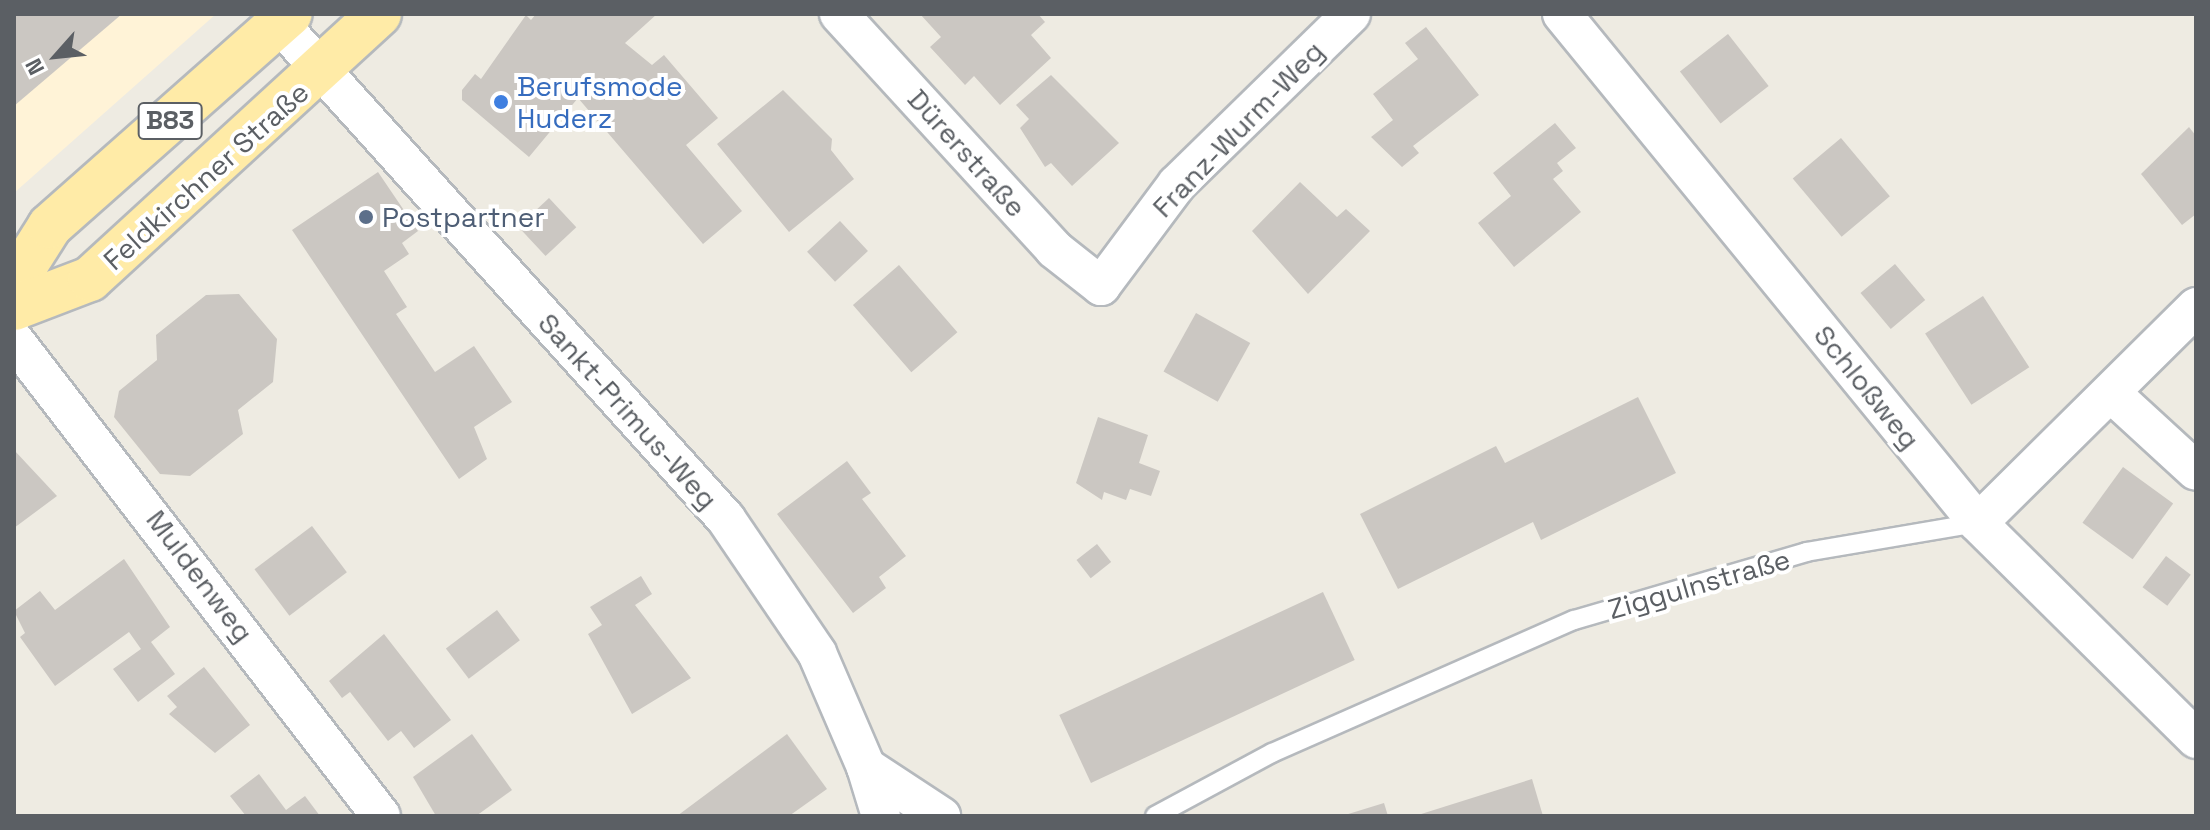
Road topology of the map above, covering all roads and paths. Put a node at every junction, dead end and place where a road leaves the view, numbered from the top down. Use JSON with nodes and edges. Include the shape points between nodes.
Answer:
{"nodes":[{"id":1,"x":379,"y":14,"type":"edge"},
{"id":2,"x":839,"y":14,"type":"edge"},
{"id":3,"x":1351,"y":14,"type":"edge"},
{"id":4,"x":1562,"y":14,"type":"edge"},
{"id":5,"x":284,"y":19,"type":"edge"},
{"id":6,"x":322,"y":72,"type":"junction"},
{"id":7,"x":14,"y":283,"type":"edge"},
{"id":8,"x":1101,"y":286,"type":"joint"},
{"id":9,"x":2196,"y":307,"type":"edge"},
{"id":10,"x":14,"y":308,"type":"edge"},
{"id":11,"x":14,"y":340,"type":"edge"},
{"id":12,"x":2111,"y":393,"type":"junction"},
{"id":13,"x":2196,"y":471,"type":"edge"},
{"id":14,"x":1978,"y":523,"type":"junction"},
{"id":15,"x":2196,"y":739,"type":"edge"},
{"id":16,"x":866,"y":767,"type":"junction"},
{"id":17,"x":878,"y":815,"type":"edge"},
{"id":18,"x":381,"y":816,"type":"edge"},
{"id":19,"x":941,"y":816,"type":"edge"},
{"id":20,"x":1155,"y":816,"type":"edge"}],
"edges":[{"from":1,"to":6,"type":"main road","name":"Feldkirchner Straße","number":"B83"},
{"from":2,"to":8,"type":"street","name":"Dürerstraße","via":[[1054,249]]},
{"from":3,"to":8,"type":"street","name":"Franz-Wurm-Weg","via":[[1177,184]]},
{"from":4,"to":14,"type":"street","name":"Schloßweg"},
{"from":5,"to":6,"type":"street","name":"Sankt-Primus-Weg"},
{"from":5,"to":7,"type":"main road","number":"B83","via":[[50,226]]},
{"from":6,"to":10,"type":"main road","name":"Feldkirchner Straße","number":"B83","via":[[90,279]]},
{"from":6,"to":16,"type":"street","name":"Sankt-Primus-Weg","via":[[726,519],[817,653]]},
{"from":9,"to":12,"type":"street"},
{"from":11,"to":18,"type":"street","name":"Muldenweg"},
{"from":12,"to":13,"type":"street"},
{"from":12,"to":14,"type":"street"},
{"from":14,"to":15,"type":"street","name":"Schloßweg"},
{"from":14,"to":20,"type":"lane","name":"Ziggulnstraße","via":[[1806,552],[1574,620],[1272,753]]},
{"from":16,"to":17,"type":"street","name":"Sankt-Primus-Weg"},
{"from":16,"to":19,"type":"street"}]}
